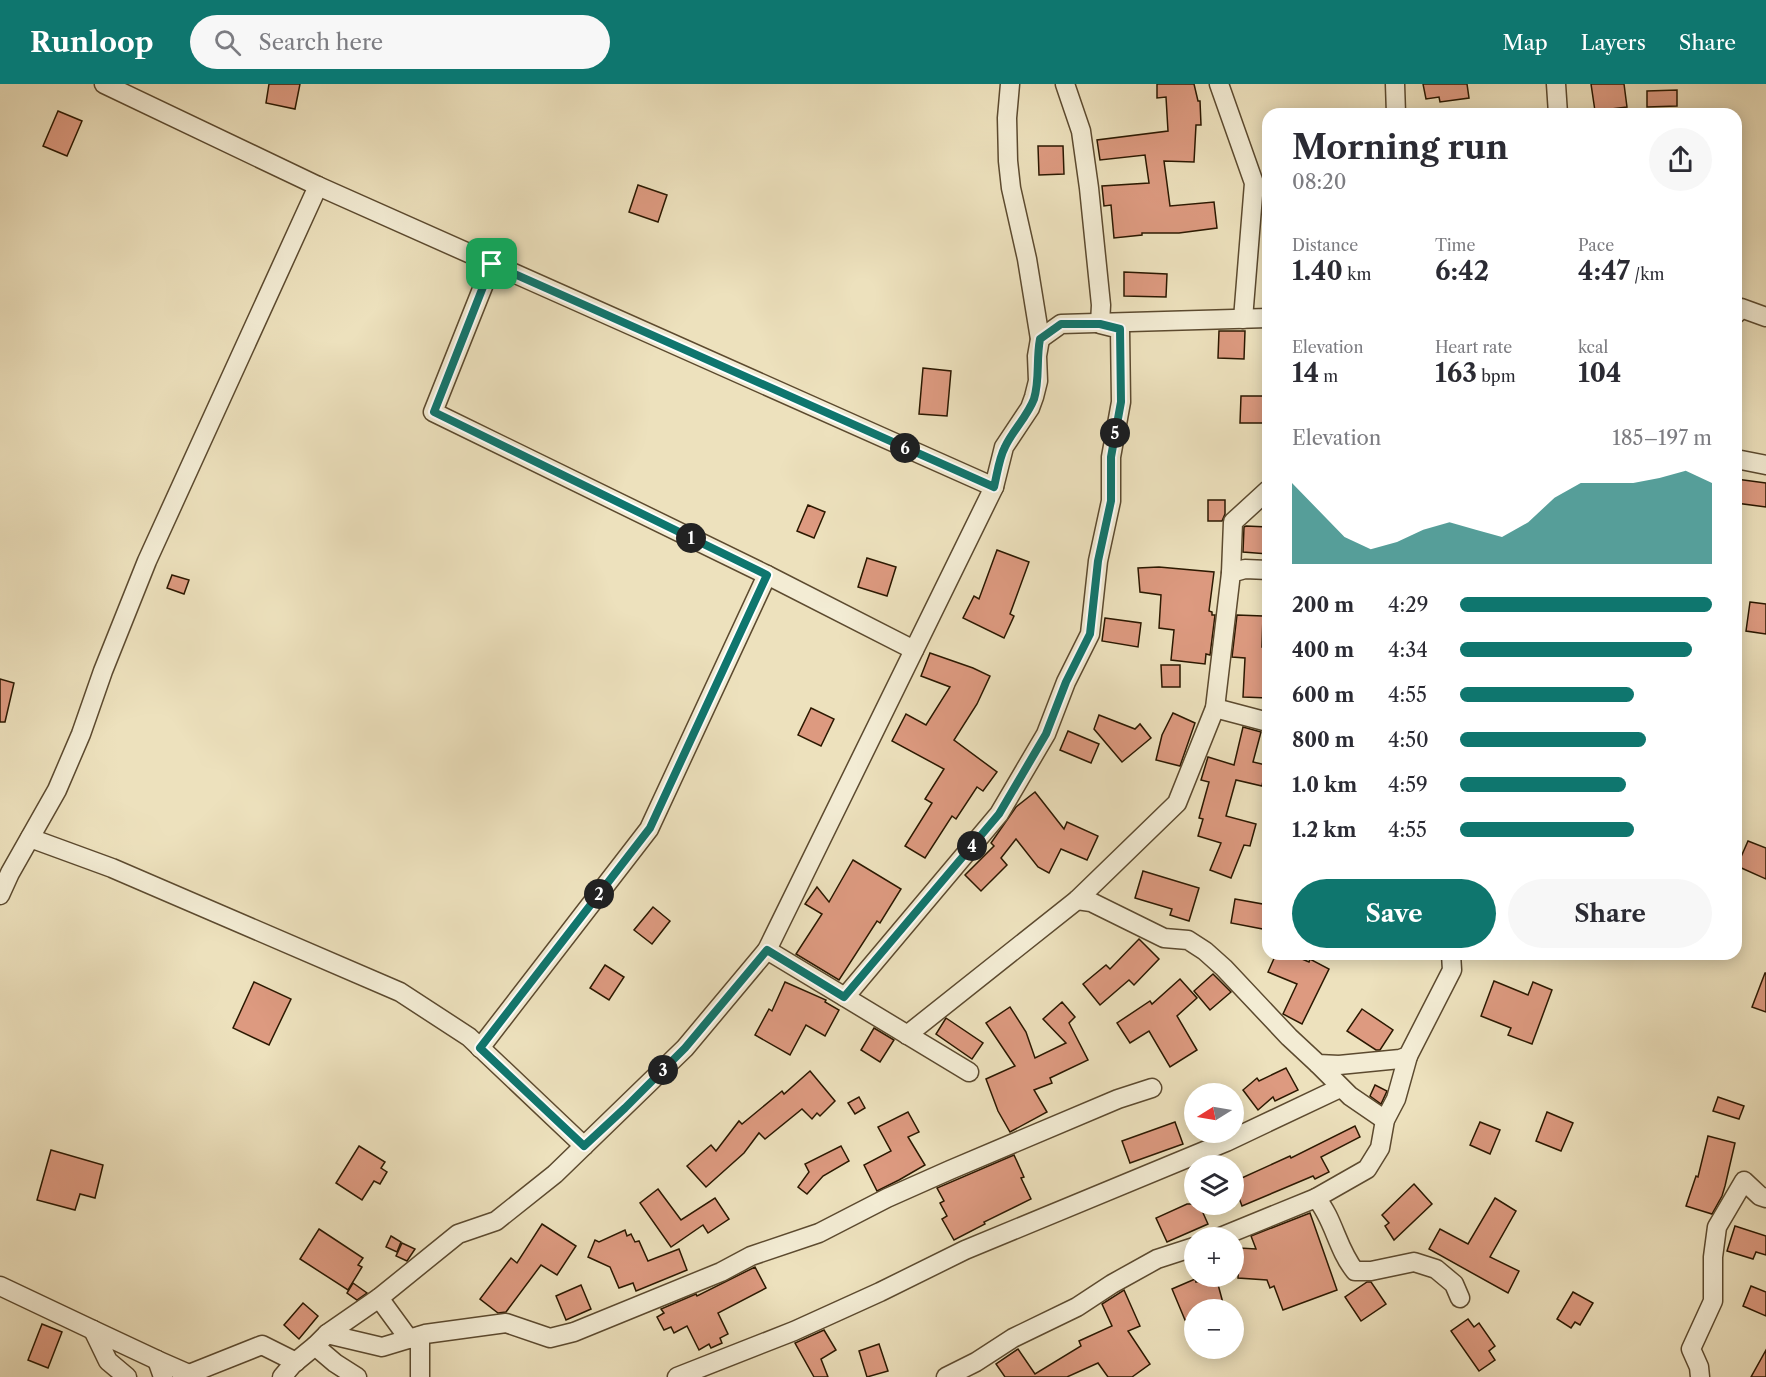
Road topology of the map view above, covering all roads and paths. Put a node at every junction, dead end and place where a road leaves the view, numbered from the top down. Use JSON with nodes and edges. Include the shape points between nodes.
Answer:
{"nodes":[{"id":1,"x":104,"y":84,"type":"edge"},
{"id":2,"x":1010,"y":84,"type":"edge"},
{"id":3,"x":1065,"y":84,"type":"edge"},
{"id":4,"x":1219,"y":84,"type":"edge"},
{"id":5,"x":1395,"y":84,"type":"edge"},
{"id":6,"x":1556,"y":84,"type":"edge"},
{"id":7,"x":1396,"y":108,"type":"edge"},
{"id":8,"x":1558,"y":108,"type":"edge"},
{"id":9,"x":318,"y":186,"type":"junction"},
{"id":10,"x":1260,"y":200,"type":"edge"},
{"id":11,"x":492,"y":264,"type":"junction"},
{"id":12,"x":1742,"y":308,"type":"edge"},
{"id":13,"x":1766,"y":317,"type":"edge"},
{"id":14,"x":1262,"y":318,"type":"edge"},
{"id":15,"x":1243,"y":319,"type":"junction"},
{"id":16,"x":1100,"y":324,"type":"junction"},
{"id":17,"x":1040,"y":339,"type":"junction"},
{"id":18,"x":1742,"y":460,"type":"edge"},
{"id":19,"x":1766,"y":465,"type":"edge"},
{"id":20,"x":994,"y":487,"type":"junction"},
{"id":21,"x":1262,"y":495,"type":"edge"},
{"id":22,"x":1262,"y":570,"type":"edge"},
{"id":23,"x":1231,"y":573,"type":"junction"},
{"id":24,"x":767,"y":575,"type":"junction"},
{"id":25,"x":914,"y":650,"type":"junction"},
{"id":26,"x":1215,"y":708,"type":"junction"},
{"id":27,"x":1262,"y":720,"type":"edge"},
{"id":28,"x":30,"y":838,"type":"junction"},
{"id":29,"x":0,"y":895,"type":"edge"},
{"id":30,"x":1077,"y":900,"type":"junction"},
{"id":31,"x":767,"y":950,"type":"junction"},
{"id":32,"x":1451,"y":960,"type":"edge"},
{"id":33,"x":844,"y":997,"type":"junction"},
{"id":34,"x":907,"y":1035,"type":"junction"},
{"id":35,"x":480,"y":1048,"type":"junction"},
{"id":36,"x":1408,"y":1056,"type":"junction"},
{"id":37,"x":1318,"y":1064,"type":"junction"},
{"id":38,"x":969,"y":1072,"type":"dead end"},
{"id":39,"x":1152,"y":1088,"type":"dead end"},
{"id":40,"x":1340,"y":1088,"type":"junction"},
{"id":41,"x":1385,"y":1120,"type":"junction"},
{"id":42,"x":584,"y":1146,"type":"junction"},
{"id":43,"x":1316,"y":1198,"type":"junction"},
{"id":44,"x":1766,"y":1198,"type":"edge"},
{"id":45,"x":1244,"y":1227,"type":"edge"},
{"id":46,"x":1184,"y":1251,"type":"edge"},
{"id":47,"x":0,"y":1286,"type":"edge"},
{"id":48,"x":379,"y":1298,"type":"junction"},
{"id":49,"x":1460,"y":1298,"type":"dead end"},
{"id":50,"x":93,"y":1330,"type":"junction"},
{"id":51,"x":414,"y":1337,"type":"junction"},
{"id":52,"x":321,"y":1340,"type":"junction"},
{"id":53,"x":296,"y":1362,"type":"junction"},
{"id":54,"x":160,"y":1369,"type":"edge"},
{"id":55,"x":192,"y":1376,"type":"edge"},
{"id":56,"x":127,"y":1377,"type":"edge"},
{"id":57,"x":282,"y":1377,"type":"edge"},
{"id":58,"x":357,"y":1377,"type":"edge"},
{"id":59,"x":420,"y":1377,"type":"edge"},
{"id":60,"x":677,"y":1377,"type":"edge"},
{"id":61,"x":946,"y":1377,"type":"edge"},
{"id":62,"x":1700,"y":1377,"type":"edge"}],
"edges":[{"from":1,"to":9,"type":"street"},
{"from":2,"to":17,"type":"street","via":[[1010,179]]},
{"from":3,"to":16,"type":"street","via":[[1081,131]]},
{"from":4,"to":10,"type":"street"},
{"from":5,"to":7,"type":"street"},
{"from":6,"to":8,"type":"street"},
{"from":9,"to":11,"type":"street"},
{"from":9,"to":28,"type":"street","via":[[147,561],[57,790]]},
{"from":10,"to":15,"type":"street"},
{"from":11,"to":20,"type":"street"},
{"from":11,"to":24,"type":"street","via":[[434,412]]},
{"from":12,"to":13,"type":"street"},
{"from":14,"to":15,"type":"street"},
{"from":15,"to":16,"type":"street"},
{"from":16,"to":17,"type":"street","via":[[1061,324]]},
{"from":16,"to":33,"type":"street","via":[[1120,329],[1121,402],[1111,457],[1111,501],[1098,561],[1090,634],[1046,734],[999,814]]},
{"from":17,"to":20,"type":"street","via":[[1034,397],[1004,447]]},
{"from":18,"to":19,"type":"street"},
{"from":20,"to":25,"type":"street"},
{"from":21,"to":23,"type":"street","via":[[1233,522]]},
{"from":22,"to":23,"type":"street"},
{"from":23,"to":26,"type":"street"},
{"from":24,"to":25,"type":"street"},
{"from":24,"to":35,"type":"street","via":[[650,828]]},
{"from":25,"to":31,"type":"street"},
{"from":26,"to":27,"type":"street"},
{"from":26,"to":30,"type":"street","via":[[1177,803]]},
{"from":28,"to":29,"type":"street"},
{"from":28,"to":35,"type":"street","via":[[112,868],[400,992]]},
{"from":30,"to":34,"type":"street"},
{"from":30,"to":37,"type":"street","via":[[1091,902],[1164,938],[1188,940],[1205,951]]},
{"from":31,"to":33,"type":"street"},
{"from":31,"to":42,"type":"street","via":[[685,1048]]},
{"from":32,"to":36,"type":"street","via":[[1452,970]]},
{"from":33,"to":34,"type":"street"},
{"from":34,"to":38,"type":"street"},
{"from":35,"to":42,"type":"street"},
{"from":36,"to":37,"type":"street"},
{"from":36,"to":41,"type":"street","via":[[1396,1099]]},
{"from":37,"to":40,"type":"street"},
{"from":39,"to":51,"type":"street","via":[[950,1170],[819,1233],[751,1256],[574,1332],[550,1338],[506,1323]]},
{"from":40,"to":41,"type":"street"},
{"from":40,"to":60,"type":"street","via":[[1146,1177],[965,1250],[794,1331]]},
{"from":41,"to":43,"type":"street","via":[[1380,1148],[1367,1169]]},
{"from":42,"to":48,"type":"street","via":[[496,1221],[458,1234]]},
{"from":43,"to":45,"type":"street"},
{"from":43,"to":49,"type":"street","via":[[1326,1210],[1355,1271],[1414,1262],[1436,1269],[1454,1284]]},
{"from":44,"to":62,"type":"street","via":[[1744,1180],[1717,1227],[1713,1301],[1691,1349]]},
{"from":46,"to":61,"type":"street","via":[[1148,1264]]},
{"from":47,"to":50,"type":"street"},
{"from":48,"to":51,"type":"street"},
{"from":48,"to":52,"type":"street"},
{"from":50,"to":54,"type":"street"},
{"from":50,"to":56,"type":"street","via":[[108,1361]]},
{"from":51,"to":52,"type":"street","via":[[382,1347]]},
{"from":51,"to":59,"type":"street"},
{"from":52,"to":53,"type":"street"},
{"from":52,"to":58,"type":"street","via":[[336,1363]]},
{"from":53,"to":55,"type":"street","via":[[262,1345]]},
{"from":53,"to":57,"type":"street"},
{"from":54,"to":55,"type":"street"}]}
